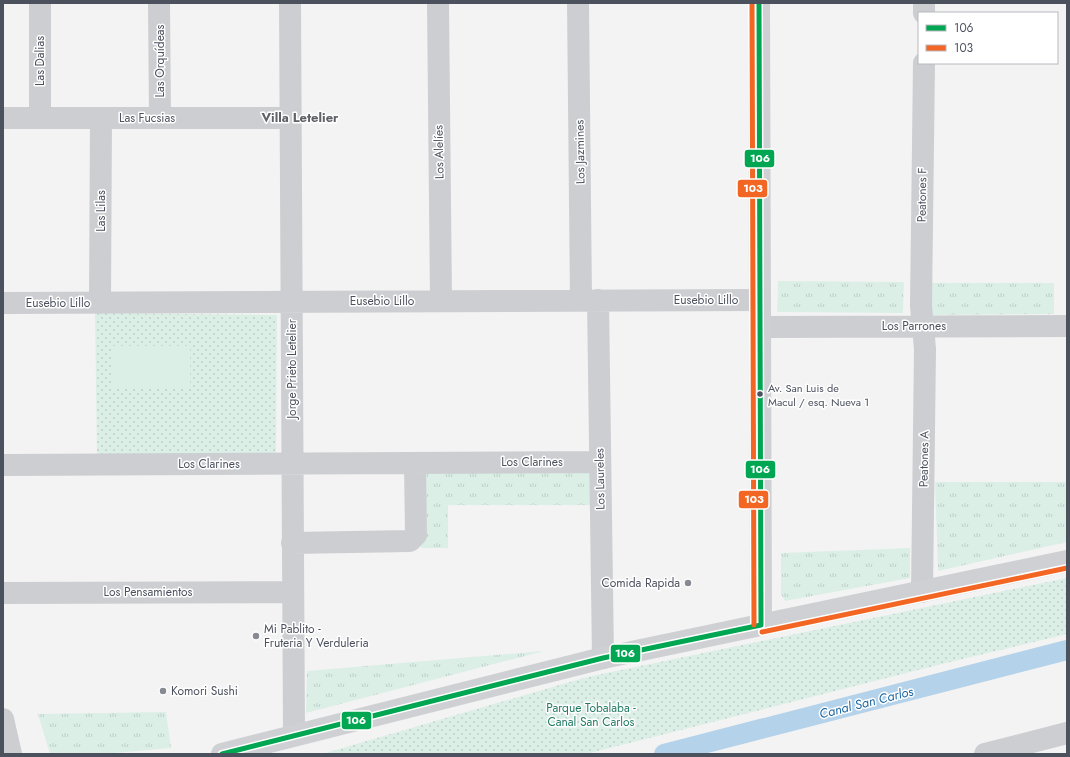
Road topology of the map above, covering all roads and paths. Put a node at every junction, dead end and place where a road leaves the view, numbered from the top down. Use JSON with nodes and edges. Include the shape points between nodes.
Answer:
{"nodes":[{"id":1,"x":40,"y":3,"type":"edge"},
{"id":2,"x":159,"y":3,"type":"edge"},
{"id":3,"x":290,"y":3,"type":"edge"},
{"id":4,"x":438,"y":3,"type":"edge"},
{"id":5,"x":578,"y":3,"type":"edge"},
{"id":6,"x":759,"y":3,"type":"edge"},
{"id":7,"x":924,"y":64,"type":"edge"},
{"id":8,"x":3,"y":118,"type":"edge"},
{"id":9,"x":40,"y":118,"type":"junction"},
{"id":10,"x":101,"y":118,"type":"junction"},
{"id":11,"x":160,"y":118,"type":"junction"},
{"id":12,"x":290,"y":118,"type":"junction"},
{"id":13,"x":590,"y":300,"type":"junction"},
{"id":14,"x":760,"y":300,"type":"junction"},
{"id":15,"x":441,"y":301,"type":"junction"},
{"id":16,"x":291,"y":302,"type":"junction"},
{"id":17,"x":3,"y":303,"type":"edge"},
{"id":18,"x":100,"y":303,"type":"junction"},
{"id":19,"x":923,"y":326,"type":"junction"},
{"id":20,"x":1067,"y":326,"type":"edge"},
{"id":21,"x":760,"y":327,"type":"junction"},
{"id":22,"x":600,"y":462,"type":"junction"},
{"id":23,"x":415,"y":463,"type":"junction"},
{"id":24,"x":292,"y":464,"type":"junction"},
{"id":25,"x":3,"y":465,"type":"edge"},
{"id":26,"x":292,"y":543,"type":"junction"},
{"id":27,"x":1067,"y":561,"type":"edge"},
{"id":28,"x":293,"y":592,"type":"junction"},
{"id":29,"x":922,"y":592,"type":"junction"},
{"id":30,"x":3,"y":593,"type":"edge"},
{"id":31,"x":761,"y":625,"type":"junction"},
{"id":32,"x":603,"y":658,"type":"junction"},
{"id":33,"x":3,"y":719,"type":"edge"},
{"id":34,"x":1067,"y":733,"type":"edge"},
{"id":35,"x":294,"y":735,"type":"junction"},
{"id":36,"x":1035,"y":748,"type":"edge"},
{"id":37,"x":1013,"y":751,"type":"edge"},
{"id":38,"x":11,"y":754,"type":"edge"},
{"id":39,"x":222,"y":754,"type":"edge"},
{"id":40,"x":985,"y":754,"type":"edge"}],
"edges":[{"from":1,"to":9,"type":"street","name":"Las Dalias"},
{"from":2,"to":11,"type":"street","name":"Las Orquídeas"},
{"from":3,"to":12,"type":"street","name":"Jorge Prieto Letelier"},
{"from":4,"to":15,"type":"street","name":"Los Alelíes"},
{"from":5,"to":13,"type":"street","name":"Los Jazmines"},
{"from":6,"to":14,"type":"main road"},
{"from":7,"to":19,"type":"street","name":"Peatones F","via":[[921,306]]},
{"from":8,"to":9,"type":"street","name":"Las Fucsias"},
{"from":9,"to":10,"type":"street","name":"Las Fucsias"},
{"from":10,"to":11,"type":"street","name":"Las Fucsias"},
{"from":10,"to":18,"type":"street","name":"Las Lilas"},
{"from":11,"to":12,"type":"street","name":"Las Fucsias"},
{"from":12,"to":16,"type":"street","name":"Jorge Prieto Letelier"},
{"from":13,"to":14,"type":"street","name":"Eusebio Lillo"},
{"from":13,"to":15,"type":"street","name":"Eusebio Lillo"},
{"from":13,"to":22,"type":"street","name":"Los Laureles"},
{"from":14,"to":21,"type":"main road"},
{"from":15,"to":16,"type":"street","name":"Eusebio Lillo"},
{"from":16,"to":18,"type":"street","name":"Eusebio Lillo"},
{"from":16,"to":24,"type":"street","name":"Jorge Prieto Letelier"},
{"from":17,"to":18,"type":"street","name":"Eusebio Lillo"},
{"from":19,"to":20,"type":"street","name":"Los Parrones"},
{"from":19,"to":21,"type":"street","name":"Los Parrones"},
{"from":19,"to":29,"type":"street","name":"Peatones A","via":[[926,349]]},
{"from":21,"to":31,"type":"main road"},
{"from":22,"to":23,"type":"street","name":"Los Clarines"},
{"from":22,"to":32,"type":"street","name":"Los Laureles"},
{"from":23,"to":24,"type":"street","name":"Los Clarines"},
{"from":23,"to":26,"type":"street","via":[[416,535],[410,541]]},
{"from":24,"to":25,"type":"street","name":"Los Clarines"},
{"from":24,"to":26,"type":"street","name":"Jorge Prieto Letelier"},
{"from":26,"to":28,"type":"street","name":"Jorge Prieto Letelier"},
{"from":27,"to":29,"type":"main road"},
{"from":28,"to":30,"type":"street","name":"Los Pensamientos"},
{"from":28,"to":35,"type":"street","name":"Jorge Prieto Letelier"},
{"from":29,"to":31,"type":"main road"},
{"from":31,"to":32,"type":"main road"},
{"from":32,"to":35,"type":"main road"},
{"from":33,"to":38,"type":"street"},
{"from":34,"to":36,"type":"street"},
{"from":35,"to":39,"type":"main road"},
{"from":36,"to":37,"type":"street"},
{"from":37,"to":40,"type":"street"}]}
